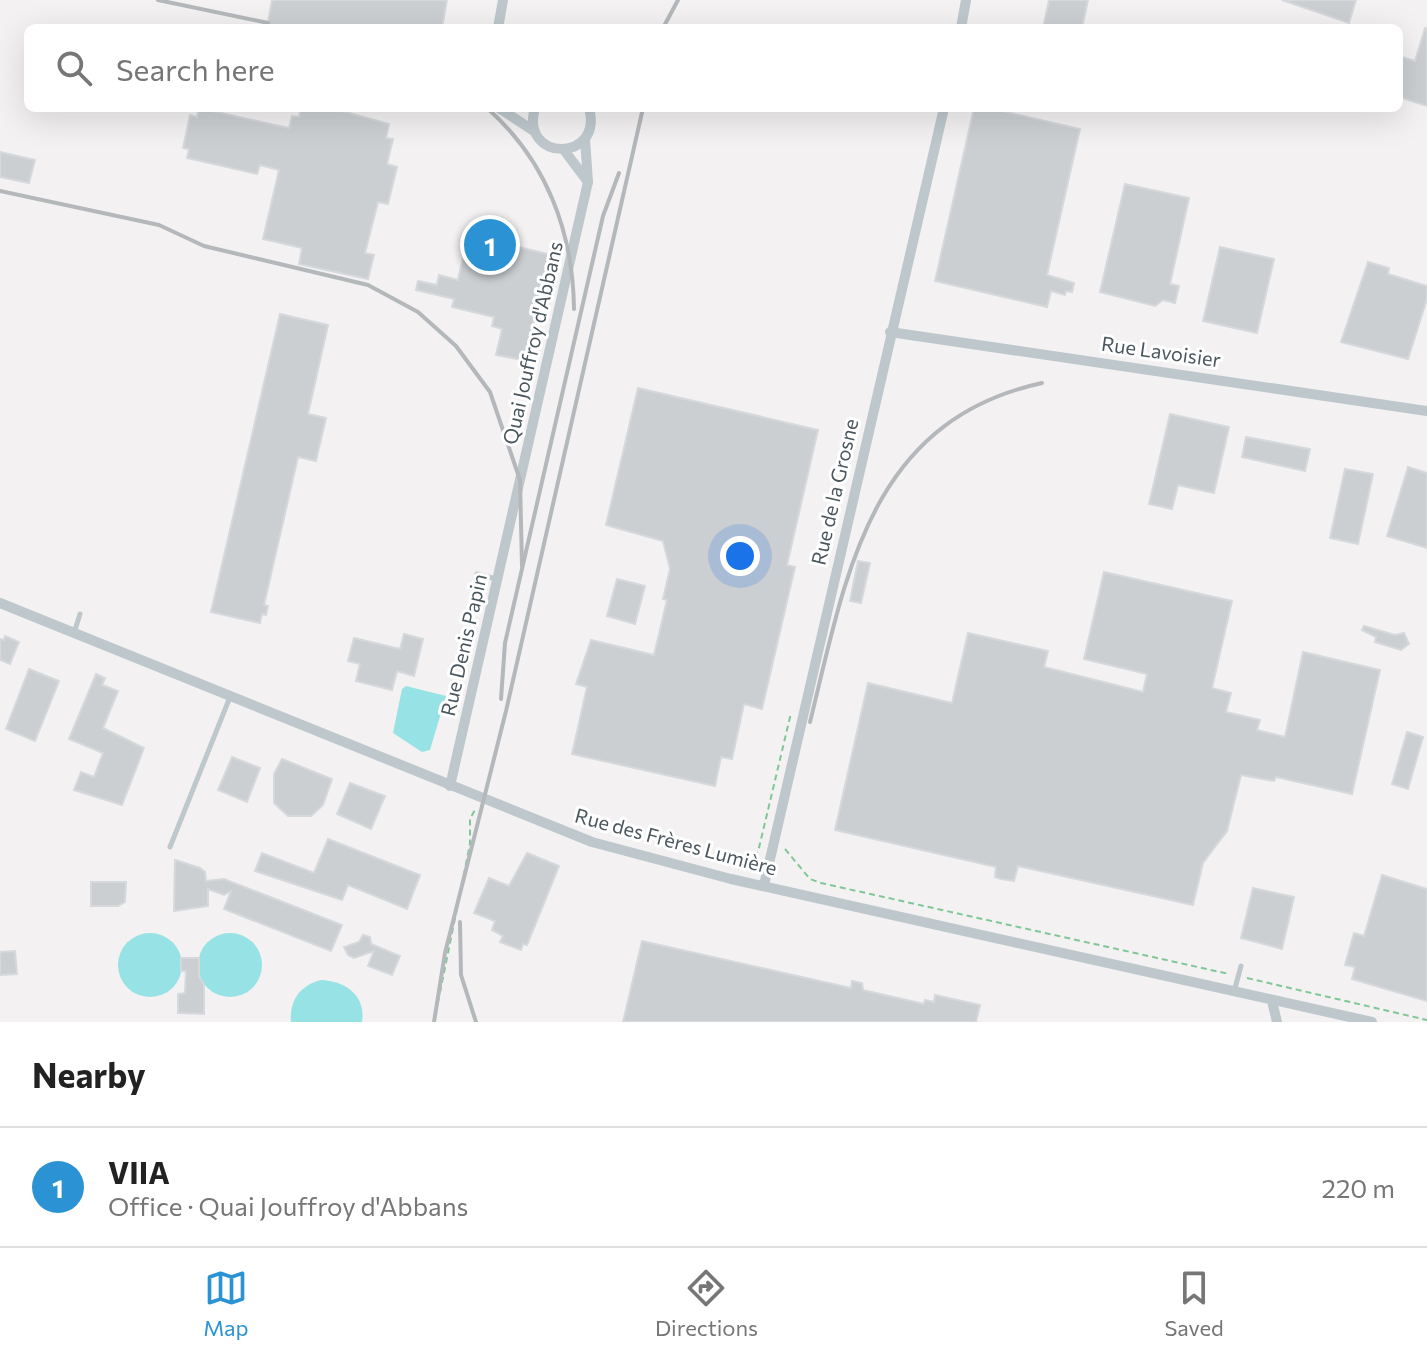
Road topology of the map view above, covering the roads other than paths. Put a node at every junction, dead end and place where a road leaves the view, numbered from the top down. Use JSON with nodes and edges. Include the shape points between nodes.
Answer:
{"nodes":[{"id":1,"x":503,"y":0,"type":"edge"},
{"id":2,"x":966,"y":0,"type":"edge"},
{"id":3,"x":499,"y":24,"type":"edge"},
{"id":4,"x":962,"y":24,"type":"edge"},
{"id":5,"x":504,"y":112,"type":"edge"},
{"id":6,"x":535,"y":112,"type":"edge"},
{"id":7,"x":593,"y":112,"type":"edge"},
{"id":8,"x":943,"y":112,"type":"edge"},
{"id":9,"x":534,"y":131,"type":"junction"},
{"id":10,"x":585,"y":139,"type":"junction"},
{"id":11,"x":564,"y":150,"type":"junction"},
{"id":12,"x":588,"y":182,"type":"junction"},
{"id":13,"x":890,"y":332,"type":"junction"},
{"id":14,"x":1427,"y":411,"type":"edge"},
{"id":15,"x":513,"y":511,"type":"joint"},
{"id":16,"x":477,"y":574,"type":"dead end"},
{"id":17,"x":497,"y":579,"type":"junction"},
{"id":18,"x":0,"y":603,"type":"edge"},
{"id":19,"x":80,"y":614,"type":"dead end"},
{"id":20,"x":73,"y":633,"type":"junction"},
{"id":21,"x":230,"y":697,"type":"junction"},
{"id":22,"x":450,"y":786,"type":"junction"},
{"id":23,"x":170,"y":847,"type":"dead end"},
{"id":24,"x":764,"y":885,"type":"junction"},
{"id":25,"x":1241,"y":966,"type":"dead end"},
{"id":26,"x":1234,"y":992,"type":"junction"},
{"id":27,"x":1272,"y":1001,"type":"junction"},
{"id":28,"x":1319,"y":1016,"type":"edge"},
{"id":29,"x":1277,"y":1022,"type":"edge"},
{"id":30,"x":1372,"y":1022,"type":"edge"}],
"edges":[{"from":1,"to":3,"type":"street"},
{"from":2,"to":4,"type":"street"},
{"from":5,"to":9,"type":"street"},
{"from":6,"to":9,"type":"street"},
{"from":7,"to":10,"type":"street","name":"Quai Jouffroy d'Abbans"},
{"from":8,"to":13,"type":"street","name":"Rue de la Grosne"},
{"from":9,"to":11,"type":"street","via":[[546,145]]},
{"from":10,"to":11,"type":"street"},
{"from":10,"to":12,"type":"street","name":"Quai Jouffroy d'Abbans"},
{"from":11,"to":12,"type":"street"},
{"from":12,"to":15,"type":"street","name":"Quai Jouffroy d'Abbans"},
{"from":13,"to":14,"type":"street","name":"Rue Lavoisier"},
{"from":13,"to":24,"type":"street","name":"Rue de la Grosne"},
{"from":15,"to":17,"type":"street","name":"Rue Denis Papin"},
{"from":16,"to":17,"type":"lane"},
{"from":17,"to":22,"type":"street","name":"Rue Denis Papin"},
{"from":18,"to":20,"type":"street","name":"Rue des Frères Lumière"},
{"from":19,"to":20,"type":"lane"},
{"from":20,"to":21,"type":"street","name":"Rue des Frères Lumière"},
{"from":21,"to":22,"type":"street","name":"Rue des Frères Lumière"},
{"from":21,"to":23,"type":"lane"},
{"from":22,"to":24,"type":"street","name":"Rue des Frères Lumière","via":[[592,842]]},
{"from":24,"to":26,"type":"street","name":"Rue des Frères Lumière"},
{"from":25,"to":26,"type":"lane"},
{"from":26,"to":27,"type":"street","name":"Rue des Frères Lumière"},
{"from":27,"to":28,"type":"street","name":"Rue des Frères Lumière"},
{"from":27,"to":29,"type":"street"},
{"from":28,"to":30,"type":"street","name":"Rue des Frères Lumière"}]}
